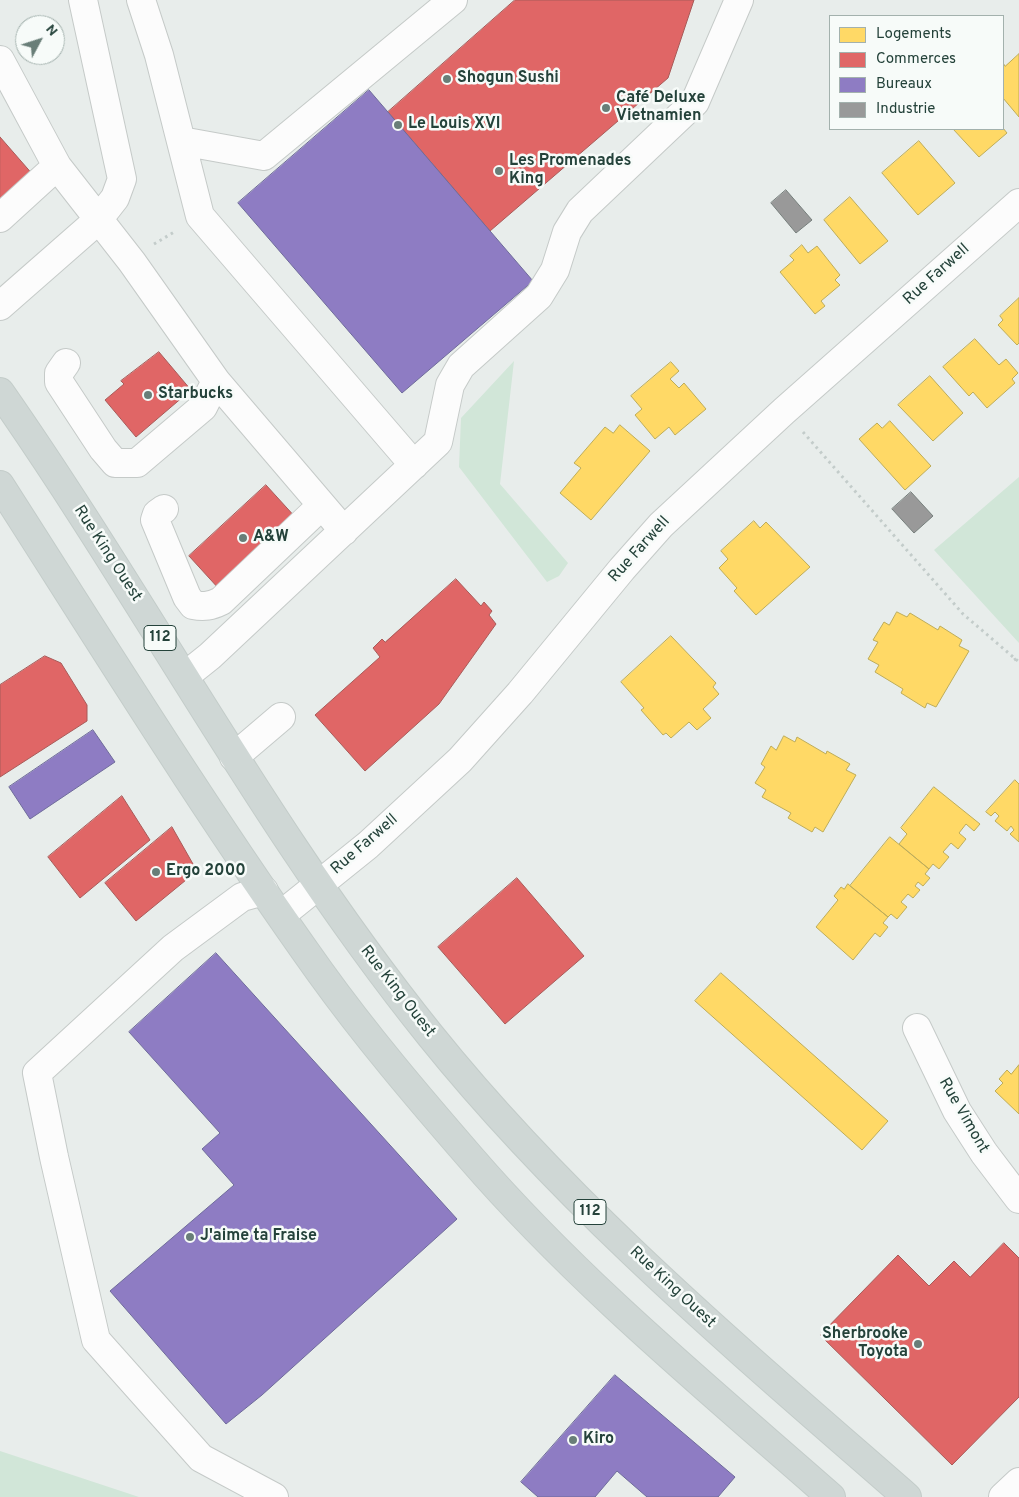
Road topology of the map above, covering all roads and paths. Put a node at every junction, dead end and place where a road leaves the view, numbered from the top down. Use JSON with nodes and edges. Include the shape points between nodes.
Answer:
{"nodes":[{"id":1,"x":84,"y":0,"type":"edge"},
{"id":2,"x":141,"y":0,"type":"edge"},
{"id":3,"x":453,"y":0,"type":"edge"},
{"id":4,"x":739,"y":0,"type":"edge"},
{"id":5,"x":0,"y":60,"type":"edge"},
{"id":6,"x":181,"y":141,"type":"junction"},
{"id":7,"x":57,"y":166,"type":"junction"},
{"id":8,"x":1019,"y":203,"type":"edge"},
{"id":9,"x":0,"y":218,"type":"edge"},
{"id":10,"x":97,"y":220,"type":"junction"},
{"id":11,"x":177,"y":230,"type":"dead end"},
{"id":12,"x":152,"y":245,"type":"dead end"},
{"id":13,"x":0,"y":306,"type":"edge"},
{"id":14,"x":66,"y":363,"type":"dead end"},
{"id":15,"x":216,"y":381,"type":"junction"},
{"id":16,"x":0,"y":392,"type":"edge"},
{"id":17,"x":784,"y":411,"type":"junction"},
{"id":18,"x":414,"y":465,"type":"junction"},
{"id":19,"x":0,"y":485,"type":"edge"},
{"id":20,"x":321,"y":506,"type":"junction"},
{"id":21,"x":164,"y":509,"type":"dead end"},
{"id":22,"x":344,"y":530,"type":"junction"},
{"id":23,"x":1019,"y":657,"type":"edge"},
{"id":24,"x":1014,"y":660,"type":"junction"},
{"id":25,"x":1019,"y":662,"type":"edge"},
{"id":26,"x":185,"y":676,"type":"junction"},
{"id":27,"x":281,"y":717,"type":"dead end"},
{"id":28,"x":234,"y":757,"type":"junction"},
{"id":29,"x":318,"y":885,"type":"junction"},
{"id":30,"x":264,"y":891,"type":"junction"},
{"id":31,"x":281,"y":915,"type":"junction"},
{"id":32,"x":917,"y":1028,"type":"dead end"},
{"id":33,"x":1019,"y":1199,"type":"edge"},
{"id":34,"x":1019,"y":1482,"type":"edge"},
{"id":35,"x":274,"y":1497,"type":"edge"},
{"id":36,"x":831,"y":1497,"type":"edge"},
{"id":37,"x":907,"y":1497,"type":"edge"},
{"id":38,"x":1003,"y":1497,"type":"edge"}],
"edges":[{"from":1,"to":10,"type":"street","via":[[122,179],[115,198]]},
{"from":2,"to":6,"type":"street"},
{"from":3,"to":6,"type":"street","via":[[264,156]]},
{"from":4,"to":18,"type":"street","via":[[695,102],[580,211],[567,232],[555,270],[539,296],[462,366],[450,385],[438,442]]},
{"from":5,"to":7,"type":"street"},
{"from":6,"to":18,"type":"street","via":[[200,216]]},
{"from":7,"to":9,"type":"street"},
{"from":7,"to":10,"type":"street"},
{"from":8,"to":17,"type":"street","name":"Rue Farwell"},
{"from":10,"to":13,"type":"street"},
{"from":10,"to":15,"type":"street","via":[[132,262]]},
{"from":11,"to":12,"type":"path"},
{"from":14,"to":15,"type":"street","via":[[59,373],[59,382],[114,463],[137,463],[203,406]]},
{"from":15,"to":20,"type":"street"},
{"from":16,"to":26,"type":"main road","name":"Rue King Ouest","number":"112"},
{"from":17,"to":24,"type":"path","via":[[963,614]]},
{"from":17,"to":29,"type":"street","name":"Rue Farwell","via":[[661,525],[455,765],[368,845]]},
{"from":18,"to":22,"type":"street"},
{"from":19,"to":30,"type":"main road","via":[[174,758]]},
{"from":20,"to":21,"type":"street","via":[[212,606],[193,605],[187,597],[155,520]]},
{"from":20,"to":22,"type":"street"},
{"from":22,"to":26,"type":"street"},
{"from":23,"to":24,"type":"path"},
{"from":24,"to":25,"type":"path"},
{"from":26,"to":28,"type":"main road","name":"Rue King Ouest","number":"112"},
{"from":27,"to":28,"type":"street"},
{"from":28,"to":29,"type":"main road","name":"Rue King Ouest","number":"112"},
{"from":29,"to":31,"type":"street","name":"Rue Farwell"},
{"from":29,"to":37,"type":"main road","name":"Rue King Ouest","number":"112","via":[[430,1036],[499,1117],[580,1202],[715,1329]]},
{"from":30,"to":31,"type":"main road"},
{"from":30,"to":35,"type":"street","via":[[242,897],[173,948],[37,1073],[96,1340],[200,1458]]},
{"from":31,"to":36,"type":"main road","via":[[322,974],[420,1098],[533,1225],[685,1369]]},
{"from":32,"to":33,"type":"street","name":"Rue Vimont","via":[[957,1111]]},
{"from":34,"to":38,"type":"street"}]}
